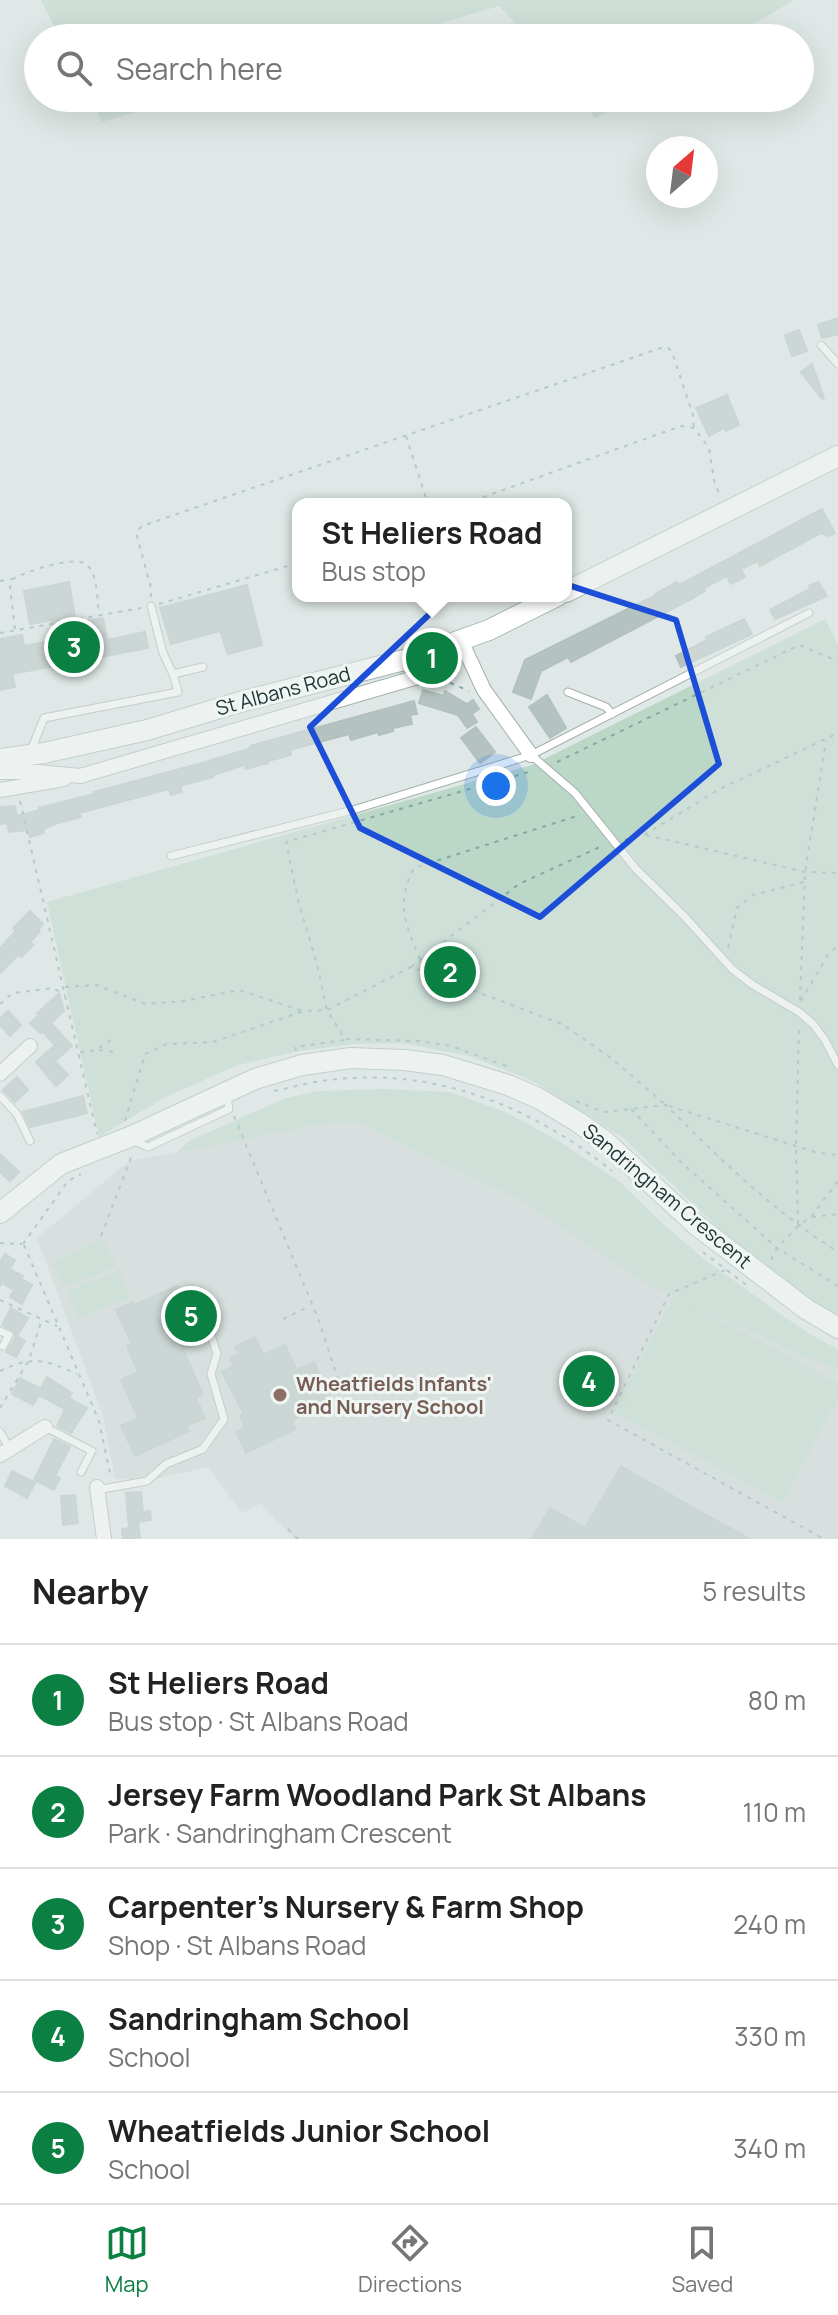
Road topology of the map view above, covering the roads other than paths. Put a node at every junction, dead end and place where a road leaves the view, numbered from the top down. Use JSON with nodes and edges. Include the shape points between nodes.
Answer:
{"nodes":[{"id":1,"x":821,"y":345,"type":"dead end"},
{"id":2,"x":838,"y":364,"type":"edge"},
{"id":3,"x":838,"y":456,"type":"edge"},
{"id":4,"x":572,"y":589,"type":"edge"},
{"id":5,"x":545,"y":602,"type":"edge"},
{"id":6,"x":151,"y":606,"type":"road end"},
{"id":7,"x":809,"y":613,"type":"dead end"},
{"id":8,"x":461,"y":641,"type":"junction"},
{"id":9,"x":203,"y":667,"type":"dead end"},
{"id":10,"x":173,"y":674,"type":"junction"},
{"id":11,"x":428,"y":674,"type":"road end"},
{"id":12,"x":568,"y":692,"type":"dead end"},
{"id":13,"x":612,"y":714,"type":"junction"},
{"id":14,"x":30,"y":755,"type":"junction"},
{"id":15,"x":531,"y":755,"type":"junction"},
{"id":16,"x":0,"y":759,"type":"edge"},
{"id":17,"x":0,"y":772,"type":"edge"},
{"id":18,"x":80,"y":776,"type":"junction"},
{"id":19,"x":0,"y":790,"type":"edge"},
{"id":20,"x":171,"y":856,"type":"dead end"},
{"id":21,"x":30,"y":1046,"type":"dead end"},
{"id":22,"x":838,"y":1065,"type":"edge"},
{"id":23,"x":0,"y":1074,"type":"edge"},
{"id":24,"x":0,"y":1096,"type":"edge"},
{"id":25,"x":30,"y":1141,"type":"dead end"},
{"id":26,"x":1,"y":1211,"type":"edge"},
{"id":27,"x":208,"y":1326,"type":"dead end"},
{"id":28,"x":838,"y":1328,"type":"edge"},
{"id":29,"x":0,"y":1331,"type":"edge"},
{"id":30,"x":3,"y":1346,"type":"dead end"},
{"id":31,"x":45,"y":1427,"type":"joint"},
{"id":32,"x":0,"y":1432,"type":"edge"},
{"id":33,"x":5,"y":1452,"type":"edge"},
{"id":34,"x":81,"y":1472,"type":"dead end"},
{"id":35,"x":102,"y":1488,"type":"joint"},
{"id":36,"x":104,"y":1539,"type":"edge"}],
"edges":[{"from":1,"to":2,"type":"lane"},
{"from":3,"to":4,"type":"street"},
{"from":5,"to":8,"type":"street","name":"St Albans Road"},
{"from":6,"to":10,"type":"lane"},
{"from":7,"to":13,"type":"lane"},
{"from":8,"to":14,"type":"street","name":"St Albans Road","via":[[147,730]]},
{"from":8,"to":15,"type":"street","via":[[484,690]]},
{"from":9,"to":10,"type":"lane"},
{"from":10,"to":14,"type":"lane","via":[[178,692],[44,718]]},
{"from":11,"to":18,"type":"street"},
{"from":12,"to":13,"type":"lane"},
{"from":13,"to":15,"type":"lane"},
{"from":14,"to":16,"type":"street","name":"St Albans Road"},
{"from":15,"to":20,"type":"lane","via":[[353,810]]},
{"from":15,"to":22,"type":"lane","via":[[575,793],[636,869],[725,960],[753,985],[799,1012],[825,1040]]},
{"from":17,"to":18,"type":"street"},
{"from":18,"to":19,"type":"street"},
{"from":21,"to":23,"type":"street"},
{"from":24,"to":25,"type":"lane","via":[[17,1114]]},
{"from":26,"to":28,"type":"street","name":"Sandringham Crescent","via":[[61,1164],[255,1079],[351,1058],[443,1065],[508,1085],[558,1109],[598,1136],[695,1224]]},
{"from":27,"to":35,"type":"lane","via":[[217,1354],[211,1374],[224,1419],[203,1449],[166,1464],[147,1481]]},
{"from":29,"to":30,"type":"lane","via":[[9,1335]]},
{"from":31,"to":33,"type":"street"},
{"from":31,"to":34,"type":"lane","via":[[92,1451]]},
{"from":32,"to":33,"type":"lane"},
{"from":35,"to":36,"type":"street"}]}
